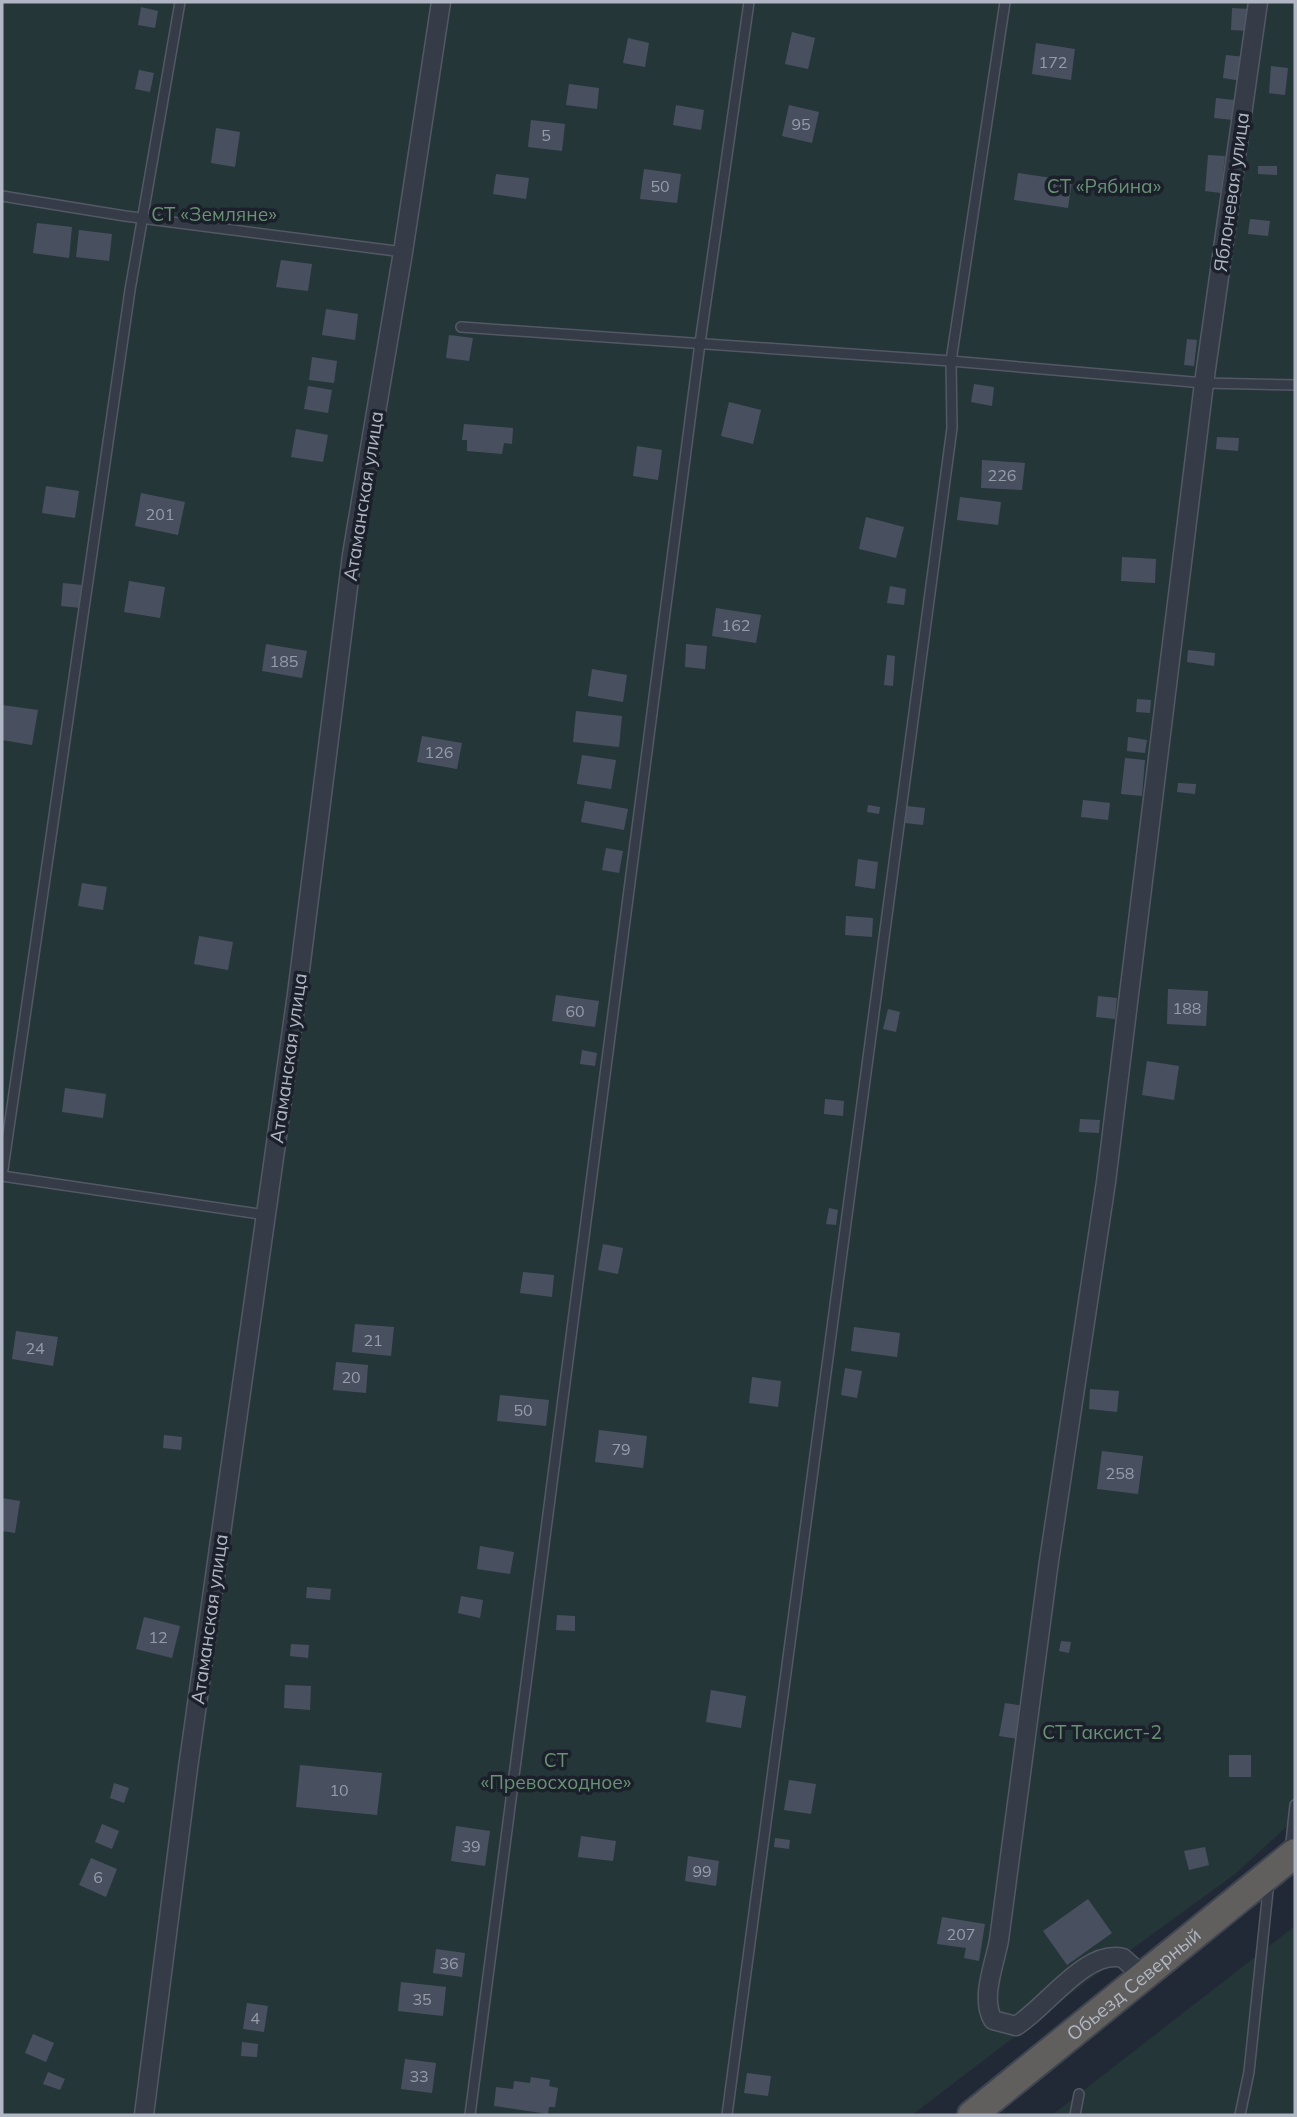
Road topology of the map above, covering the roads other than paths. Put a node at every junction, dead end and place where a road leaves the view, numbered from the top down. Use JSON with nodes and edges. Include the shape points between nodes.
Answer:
{"nodes":[{"id":1,"x":180,"y":2,"type":"edge"},
{"id":2,"x":441,"y":2,"type":"edge"},
{"id":3,"x":749,"y":2,"type":"edge"},
{"id":4,"x":1004,"y":2,"type":"edge"},
{"id":5,"x":1258,"y":2,"type":"edge"},
{"id":6,"x":2,"y":196,"type":"edge"},
{"id":7,"x":403,"y":252,"type":"junction"},
{"id":8,"x":461,"y":327,"type":"dead end"},
{"id":9,"x":700,"y":343,"type":"junction"},
{"id":10,"x":951,"y":361,"type":"junction"},
{"id":11,"x":1204,"y":383,"type":"junction"},
{"id":12,"x":1295,"y":385,"type":"edge"},
{"id":13,"x":2,"y":1176,"type":"edge"},
{"id":14,"x":266,"y":1215,"type":"junction"},
{"id":15,"x":1295,"y":1805,"type":"edge"},
{"id":16,"x":1295,"y":1815,"type":"edge"},
{"id":17,"x":1285,"y":1862,"type":"edge"},
{"id":18,"x":1144,"y":1977,"type":"junction"},
{"id":19,"x":1079,"y":2094,"type":"dead end"},
{"id":20,"x":144,"y":2115,"type":"edge"},
{"id":21,"x":470,"y":2115,"type":"edge"},
{"id":22,"x":727,"y":2115,"type":"edge"},
{"id":23,"x":972,"y":2115,"type":"edge"},
{"id":24,"x":1075,"y":2115,"type":"edge"},
{"id":25,"x":1240,"y":2115,"type":"edge"}],
"edges":[{"from":1,"to":13,"type":"lane","via":[[130,290]]},
{"from":2,"to":7,"type":"street","name":"Атаманская улица"},
{"from":3,"to":9,"type":"lane"},
{"from":4,"to":10,"type":"lane"},
{"from":5,"to":11,"type":"street","name":"Яблоневая улица"},
{"from":6,"to":7,"type":"lane"},
{"from":7,"to":14,"type":"street","name":"Атаманская улица","via":[[352,555]]},
{"from":8,"to":9,"type":"lane"},
{"from":9,"to":10,"type":"lane"},
{"from":9,"to":21,"type":"lane"},
{"from":10,"to":11,"type":"lane"},
{"from":10,"to":22,"type":"lane","via":[[952,428]]},
{"from":11,"to":12,"type":"lane"},
{"from":11,"to":18,"type":"street","name":"Яблоневая улица","via":[[1106,1182],[988,2012],[993,2020],[1016,2026],[1101,1957],[1123,1958]]},
{"from":13,"to":14,"type":"lane"},
{"from":14,"to":20,"type":"street","name":"Атаманская улица"},
{"from":15,"to":16,"type":"lane"},
{"from":16,"to":17,"type":"lane"},
{"from":17,"to":18,"type":"highway","name":"Обьезд Северный"},
{"from":17,"to":25,"type":"lane"},
{"from":18,"to":23,"type":"highway","name":"Обьезд Северный"},
{"from":19,"to":24,"type":"lane"}]}
